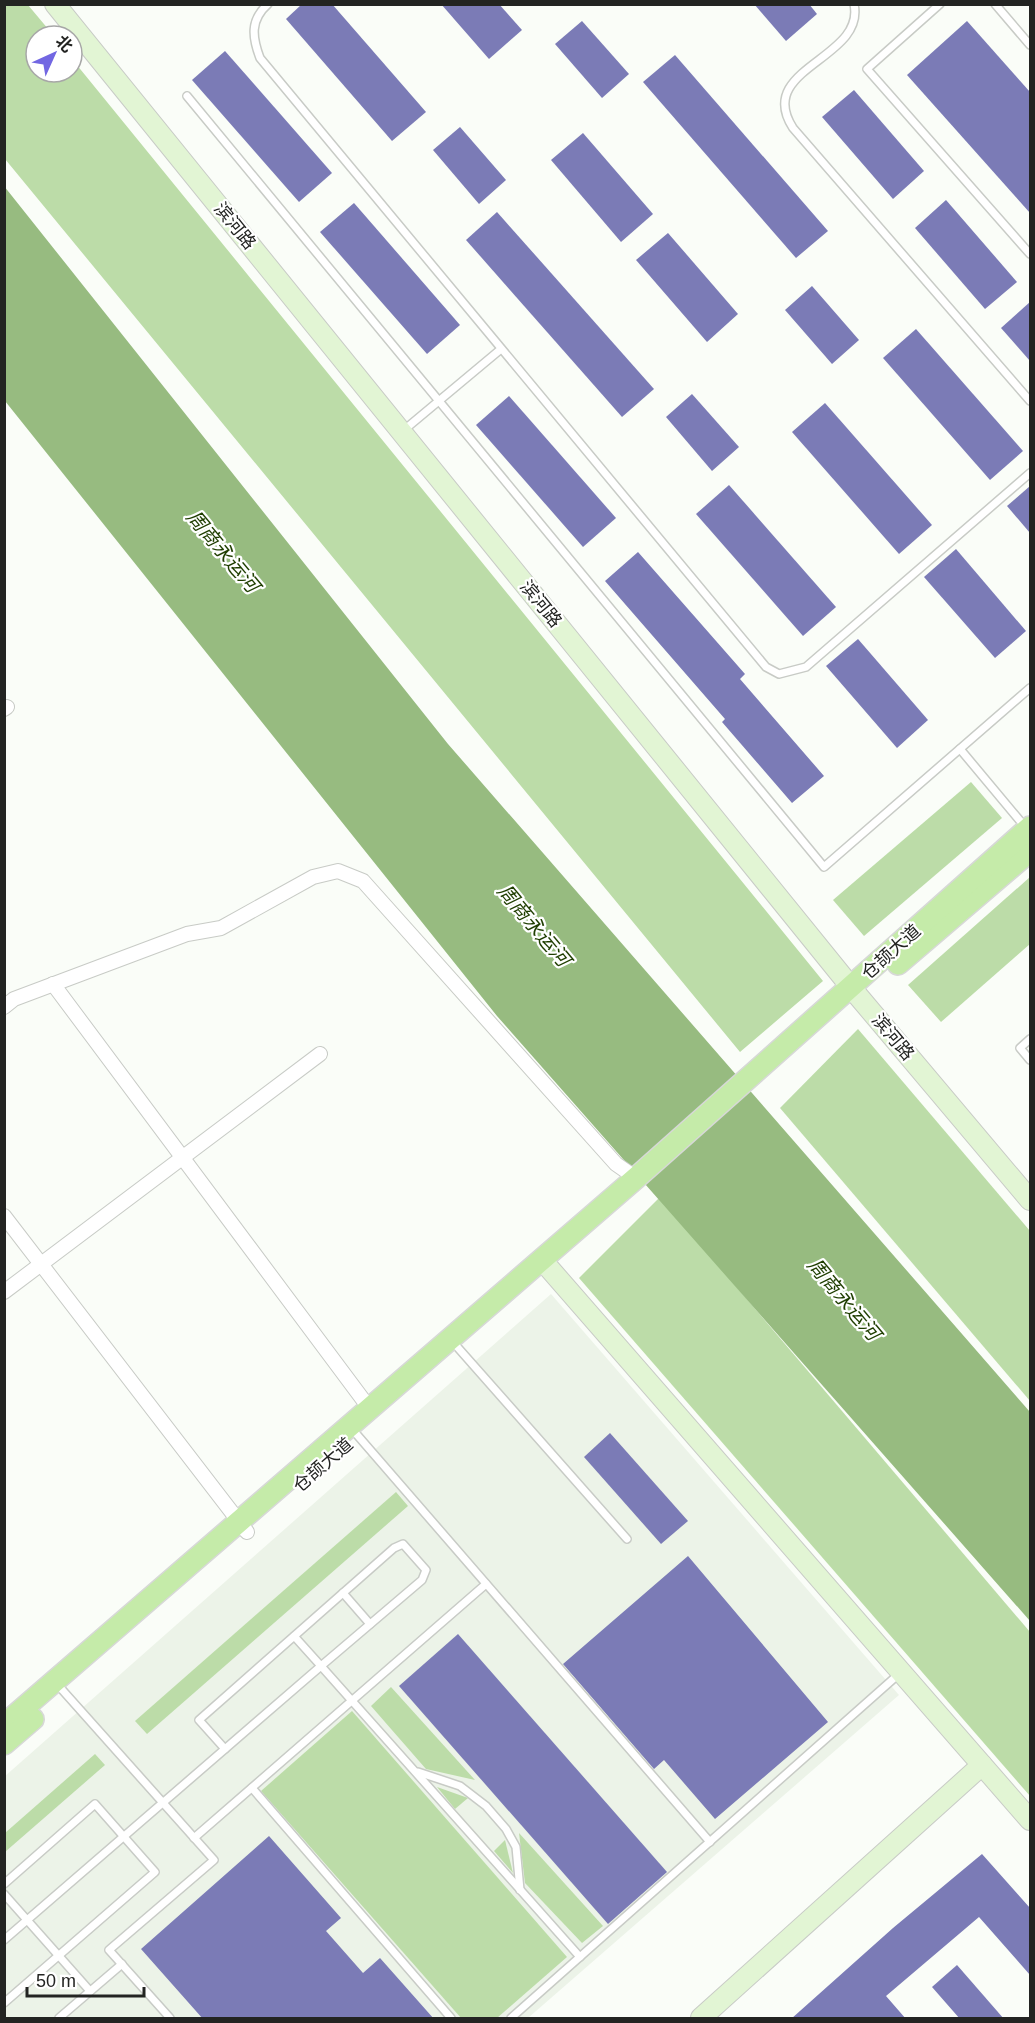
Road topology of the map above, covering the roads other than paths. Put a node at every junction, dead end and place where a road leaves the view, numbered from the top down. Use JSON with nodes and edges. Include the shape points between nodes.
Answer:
{"nodes":[{"id":1,"x":55,"y":4,"type":"edge"},
{"id":2,"x":268,"y":4,"type":"edge"},
{"id":3,"x":854,"y":4,"type":"edge"},
{"id":4,"x":940,"y":4,"type":"edge"},
{"id":5,"x":995,"y":4,"type":"edge"},
{"id":6,"x":1030,"y":45,"type":"edge"},
{"id":7,"x":187,"y":96,"type":"dead end"},
{"id":8,"x":1030,"y":255,"type":"edge"},
{"id":9,"x":501,"y":349,"type":"junction"},
{"id":10,"x":439,"y":401,"type":"junction"},
{"id":11,"x":1030,"y":401,"type":"edge"},
{"id":12,"x":402,"y":432,"type":"junction"},
{"id":13,"x":1030,"y":473,"type":"edge"},
{"id":14,"x":1029,"y":693,"type":"edge"},
{"id":15,"x":960,"y":749,"type":"junction"},
{"id":16,"x":1030,"y":830,"type":"edge"},
{"id":17,"x":1030,"y":851,"type":"edge"},
{"id":18,"x":53,"y":984,"type":"junction"},
{"id":19,"x":855,"y":992,"type":"junction"},
{"id":20,"x":4,"y":1007,"type":"edge"},
{"id":21,"x":1030,"y":1039,"type":"edge"},
{"id":22,"x":320,"y":1054,"type":"dead end"},
{"id":23,"x":1030,"y":1060,"type":"edge"},
{"id":24,"x":183,"y":1158,"type":"junction"},
{"id":25,"x":639,"y":1182,"type":"junction"},
{"id":26,"x":1030,"y":1200,"type":"edge"},
{"id":27,"x":4,"y":1216,"type":"edge"},
{"id":28,"x":545,"y":1263,"type":"junction"},
{"id":29,"x":41,"y":1264,"type":"junction"},
{"id":30,"x":4,"y":1292,"type":"edge"},
{"id":31,"x":454,"y":1343,"type":"junction"},
{"id":32,"x":370,"y":1409,"type":"junction"},
{"id":33,"x":353,"y":1431,"type":"junction"},
{"id":34,"x":243,"y":1526,"type":"junction"},
{"id":35,"x":627,"y":1539,"type":"dead end"},
{"id":36,"x":486,"y":1584,"type":"junction"},
{"id":37,"x":344,"y":1593,"type":"junction"},
{"id":38,"x":370,"y":1624,"type":"junction"},
{"id":39,"x":294,"y":1636,"type":"junction"},
{"id":40,"x":321,"y":1666,"type":"junction"},
{"id":41,"x":902,"y":1672,"type":"junction"},
{"id":42,"x":59,"y":1687,"type":"junction"},
{"id":43,"x":352,"y":1701,"type":"junction"},
{"id":44,"x":4,"y":1725,"type":"edge"},
{"id":45,"x":4,"y":1744,"type":"edge"},
{"id":46,"x":225,"y":1749,"type":"junction"},
{"id":47,"x":982,"y":1765,"type":"junction"},
{"id":48,"x":415,"y":1772,"type":"junction"},
{"id":49,"x":252,"y":1788,"type":"junction"},
{"id":50,"x":163,"y":1803,"type":"junction"},
{"id":51,"x":1030,"y":1820,"type":"edge"},
{"id":52,"x":124,"y":1837,"type":"junction"},
{"id":53,"x":194,"y":1838,"type":"junction"},
{"id":54,"x":710,"y":1842,"type":"junction"},
{"id":55,"x":4,"y":1884,"type":"edge"},
{"id":56,"x":520,"y":1890,"type":"junction"},
{"id":57,"x":4,"y":1894,"type":"edge"},
{"id":58,"x":28,"y":1920,"type":"junction"},
{"id":59,"x":4,"y":1940,"type":"edge"},
{"id":60,"x":59,"y":1956,"type":"junction"},
{"id":61,"x":580,"y":1957,"type":"junction"},
{"id":62,"x":122,"y":1964,"type":"junction"},
{"id":63,"x":90,"y":1991,"type":"junction"},
{"id":64,"x":4,"y":2003,"type":"edge"},
{"id":65,"x":59,"y":2019,"type":"edge"},
{"id":66,"x":170,"y":2019,"type":"edge"},
{"id":67,"x":451,"y":2019,"type":"edge"},
{"id":68,"x":511,"y":2019,"type":"edge"},
{"id":69,"x":701,"y":2019,"type":"edge"}],
"edges":[{"from":1,"to":12,"type":"street","name":"滨河路"},
{"from":2,"to":9,"type":"lane","via":[[254,25],[260,58]]},
{"from":3,"to":11,"type":"lane","via":[[854,22],[844,37],[788,88],[784,114]]},
{"from":4,"to":8,"type":"lane","via":[[867,69]]},
{"from":5,"to":6,"type":"lane"},
{"from":7,"to":10,"type":"lane"},
{"from":9,"to":10,"type":"lane"},
{"from":9,"to":13,"type":"lane","via":[[753,652],[766,667],[779,674],[806,667]]},
{"from":10,"to":12,"type":"lane"},
{"from":10,"to":15,"type":"lane","via":[[824,867]]},
{"from":12,"to":19,"type":"street","name":"滨河路"},
{"from":14,"to":15,"type":"lane"},
{"from":15,"to":16,"type":"lane"},
{"from":16,"to":19,"type":"main road","name":"仓颉大道"},
{"from":17,"to":19,"type":"main road","name":"仓颉大道"},
{"from":18,"to":20,"type":"street"},
{"from":18,"to":24,"type":"street"},
{"from":18,"to":25,"type":"street","via":[[187,934],[221,928],[313,877],[338,871],[363,881],[616,1164]]},
{"from":19,"to":25,"type":"main road","name":"仓颉大道"},
{"from":19,"to":26,"type":"street","name":"滨河路"},
{"from":21,"to":23,"type":"lane","via":[[1020,1048]]},
{"from":22,"to":24,"type":"street"},
{"from":24,"to":29,"type":"street"},
{"from":24,"to":32,"type":"street"},
{"from":25,"to":28,"type":"main road","name":"仓颉大道"},
{"from":27,"to":29,"type":"street"},
{"from":28,"to":31,"type":"main road","name":"仓颉大道"},
{"from":28,"to":41,"type":"street"},
{"from":29,"to":30,"type":"street"},
{"from":29,"to":34,"type":"street"},
{"from":31,"to":32,"type":"main road","name":"仓颉大道"},
{"from":31,"to":33,"type":"main road","name":"仓颉大道"},
{"from":31,"to":35,"type":"lane"},
{"from":32,"to":33,"type":"main road","name":"仓颉大道"},
{"from":33,"to":34,"type":"main road","name":"仓颉大道"},
{"from":33,"to":36,"type":"lane"},
{"from":34,"to":42,"type":"main road","name":"仓颉大道"},
{"from":36,"to":43,"type":"lane"},
{"from":36,"to":54,"type":"lane"},
{"from":37,"to":38,"type":"lane"},
{"from":37,"to":38,"type":"lane","via":[[403,1544],[426,1570],[422,1580]]},
{"from":37,"to":39,"type":"lane"},
{"from":38,"to":40,"type":"lane"},
{"from":39,"to":40,"type":"lane"},
{"from":39,"to":46,"type":"lane","via":[[199,1720]]},
{"from":40,"to":43,"type":"lane"},
{"from":40,"to":46,"type":"lane"},
{"from":41,"to":47,"type":"street"},
{"from":41,"to":54,"type":"lane"},
{"from":42,"to":44,"type":"main road","name":"仓颉大道"},
{"from":42,"to":45,"type":"main road","name":"仓颉大道"},
{"from":42,"to":50,"type":"lane"},
{"from":43,"to":48,"type":"lane"},
{"from":43,"to":49,"type":"lane"},
{"from":46,"to":50,"type":"lane"},
{"from":47,"to":51,"type":"street"},
{"from":47,"to":69,"type":"street"},
{"from":48,"to":56,"type":"lane"},
{"from":48,"to":56,"type":"lane","via":[[460,1786],[506,1828],[516,1847]]},
{"from":49,"to":53,"type":"lane"},
{"from":49,"to":67,"type":"lane"},
{"from":50,"to":52,"type":"lane"},
{"from":50,"to":53,"type":"lane"},
{"from":52,"to":55,"type":"lane","via":[[95,1804]]},
{"from":52,"to":58,"type":"lane"},
{"from":52,"to":60,"type":"lane","via":[[154,1872]]},
{"from":53,"to":62,"type":"lane","via":[[214,1860],[110,1950]]},
{"from":54,"to":61,"type":"lane"},
{"from":56,"to":61,"type":"lane"},
{"from":57,"to":58,"type":"lane"},
{"from":58,"to":59,"type":"lane"},
{"from":58,"to":60,"type":"lane"},
{"from":60,"to":63,"type":"lane"},
{"from":60,"to":64,"type":"lane"},
{"from":61,"to":68,"type":"lane"},
{"from":62,"to":63,"type":"lane"},
{"from":62,"to":66,"type":"lane"},
{"from":63,"to":65,"type":"lane"}]}
